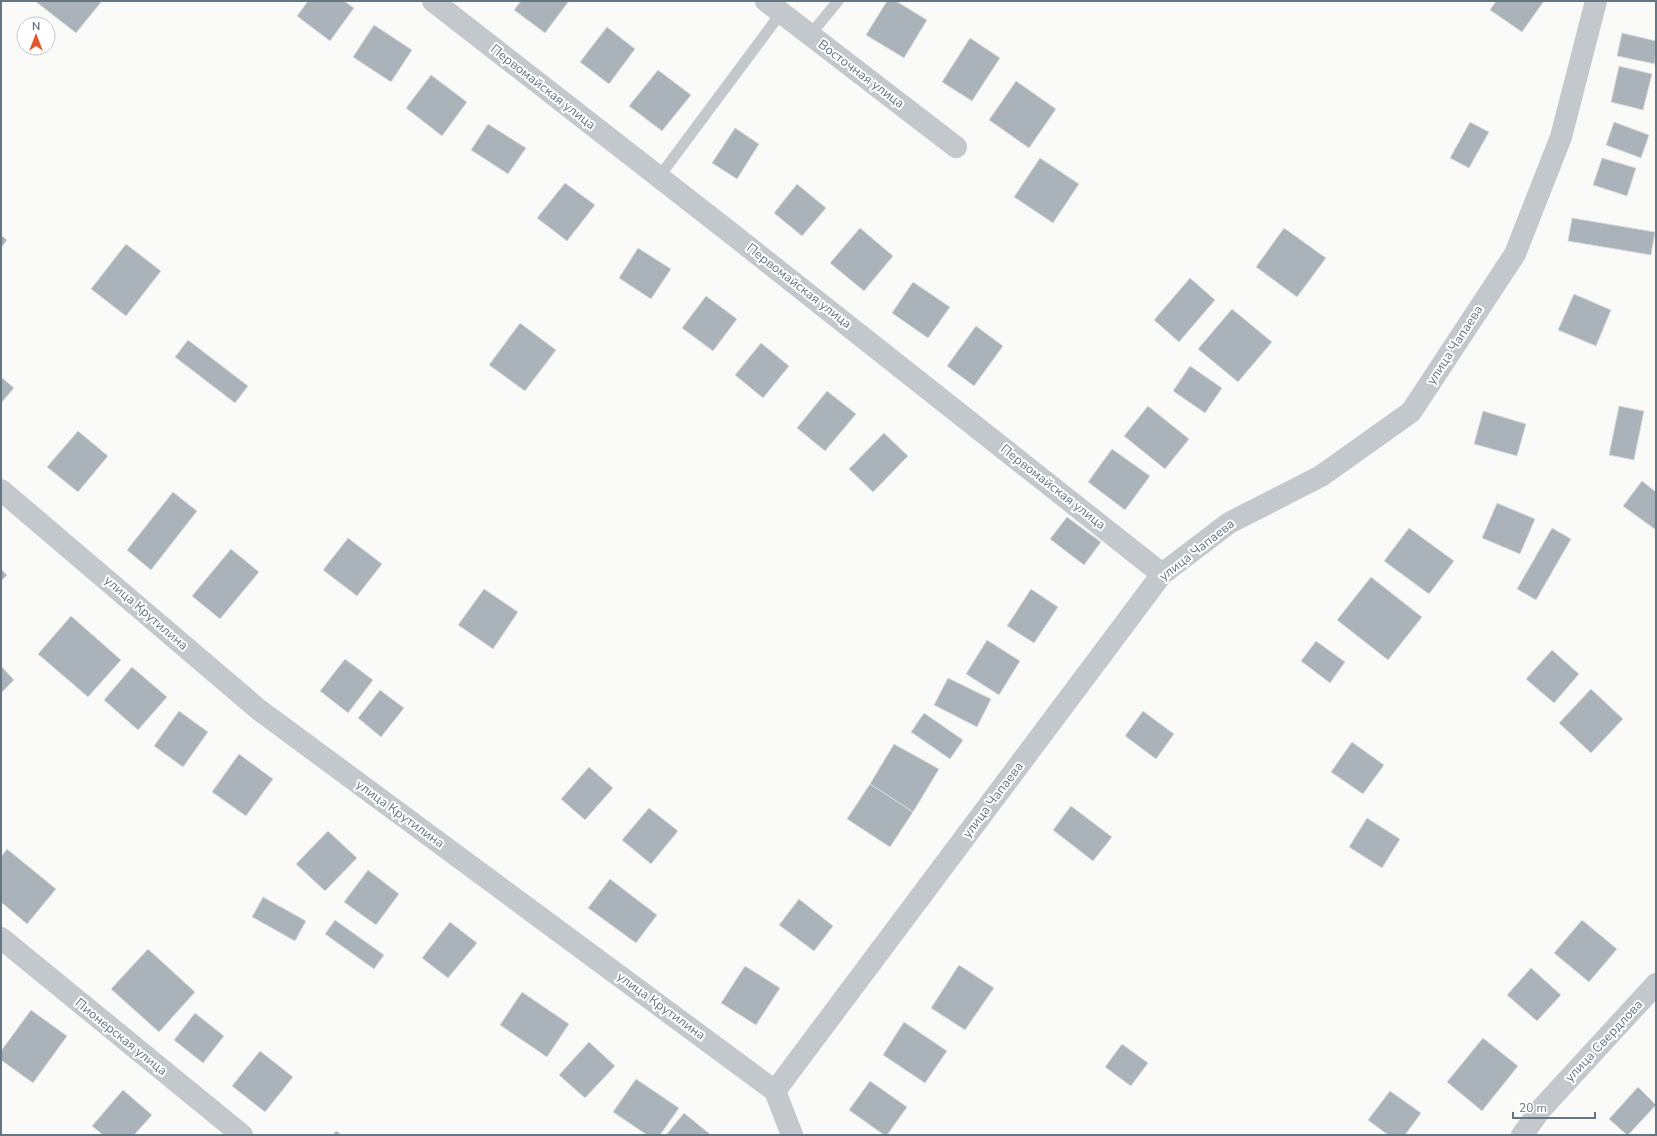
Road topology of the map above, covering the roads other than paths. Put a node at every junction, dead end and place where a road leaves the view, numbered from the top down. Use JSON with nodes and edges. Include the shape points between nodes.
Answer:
{"nodes":[{"id":1,"x":433,"y":1,"type":"edge"},
{"id":2,"x":838,"y":1,"type":"edge"},
{"id":3,"x":1596,"y":1,"type":"edge"},
{"id":4,"x":774,"y":7,"type":"edge"},
{"id":5,"x":810,"y":35,"type":"junction"},
{"id":6,"x":956,"y":146,"type":"dead end"},
{"id":7,"x":659,"y":177,"type":"junction"},
{"id":8,"x":1,"y":490,"type":"edge"},
{"id":9,"x":1162,"y":574,"type":"junction"},
{"id":10,"x":1,"y":938,"type":"edge"},
{"id":11,"x":1656,"y":984,"type":"edge"},
{"id":12,"x":775,"y":1091,"type":"junction"},
{"id":13,"x":242,"y":1135,"type":"edge"},
{"id":14,"x":792,"y":1135,"type":"edge"},
{"id":15,"x":1522,"y":1135,"type":"edge"}],
"edges":[{"from":1,"to":7,"type":"street","name":"Первомайская улица"},
{"from":2,"to":5,"type":"lane"},
{"from":3,"to":9,"type":"street","name":"улица Чапаева","via":[[1561,137],[1515,254],[1411,412],[1321,476],[1229,523]]},
{"from":4,"to":5,"type":"street","name":"Восточная улица"},
{"from":4,"to":7,"type":"lane"},
{"from":5,"to":6,"type":"street","name":"Восточная улица"},
{"from":7,"to":9,"type":"street","name":"Первомайская улица"},
{"from":8,"to":12,"type":"street","name":"улица Крутилина","via":[[258,709]]},
{"from":9,"to":12,"type":"street","name":"улица Чапаева"},
{"from":10,"to":13,"type":"street","name":"Пионерская улица"},
{"from":11,"to":15,"type":"street","name":"улица Свердлова","via":[[1542,1108]]},
{"from":12,"to":14,"type":"street"}]}
